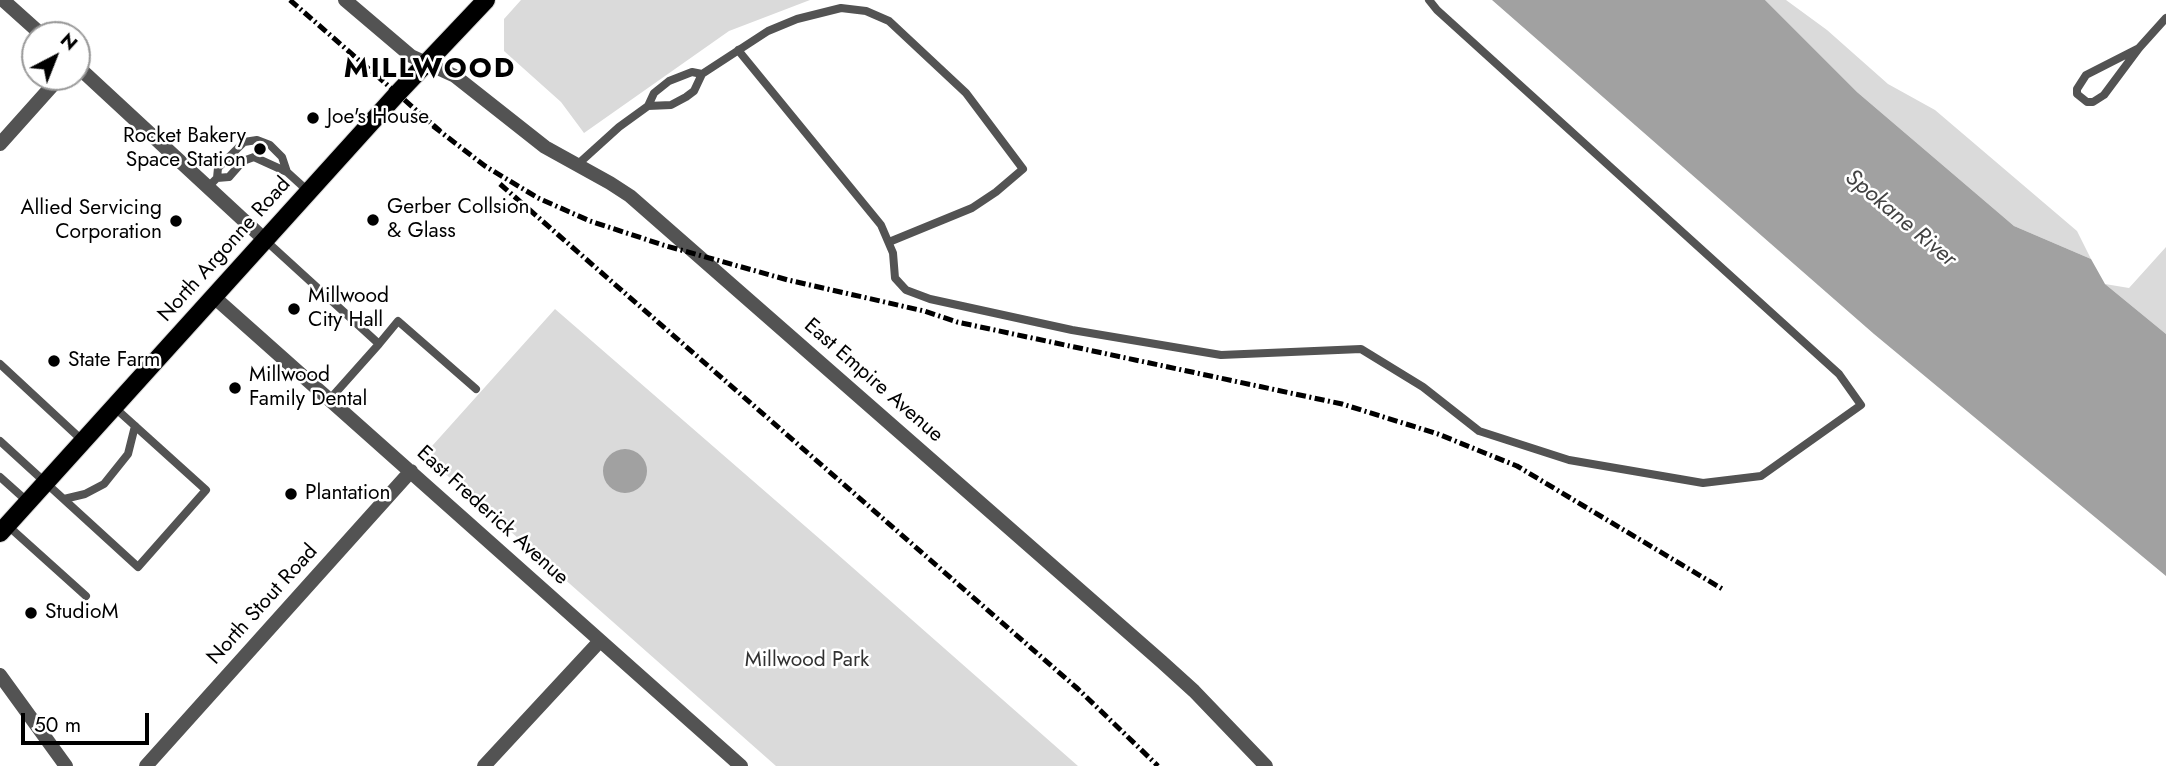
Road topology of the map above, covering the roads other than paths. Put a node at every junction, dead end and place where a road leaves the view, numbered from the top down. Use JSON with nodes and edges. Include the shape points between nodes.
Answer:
{"nodes":[{"id":1,"x":3,"y":0,"type":"edge"},
{"id":2,"x":345,"y":0,"type":"edge"},
{"id":3,"x":486,"y":0,"type":"edge"},
{"id":4,"x":862,"y":0,"type":"edge"},
{"id":5,"x":1429,"y":0,"type":"edge"},
{"id":6,"x":866,"y":11,"type":"junction"},
{"id":7,"x":2166,"y":18,"type":"edge"},
{"id":8,"x":26,"y":21,"type":"edge"},
{"id":9,"x":2139,"y":48,"type":"junction"},
{"id":10,"x":738,"y":50,"type":"junction"},
{"id":11,"x":427,"y":63,"type":"junction"},
{"id":12,"x":702,"y":74,"type":"junction"},
{"id":13,"x":91,"y":78,"type":"edge"},
{"id":14,"x":47,"y":91,"type":"edge"},
{"id":15,"x":648,"y":106,"type":"junction"},
{"id":16,"x":0,"y":144,"type":"edge"},
{"id":17,"x":577,"y":165,"type":"junction"},
{"id":18,"x":287,"y":172,"type":"junction"},
{"id":19,"x":213,"y":183,"type":"junction"},
{"id":20,"x":309,"y":192,"type":"junction"},
{"id":21,"x":265,"y":240,"type":"junction"},
{"id":22,"x":888,"y":242,"type":"junction"},
{"id":23,"x":214,"y":297,"type":"junction"},
{"id":24,"x":379,"y":344,"type":"junction"},
{"id":25,"x":0,"y":364,"type":"edge"},
{"id":26,"x":476,"y":389,"type":"dead end"},
{"id":27,"x":330,"y":400,"type":"junction"},
{"id":28,"x":114,"y":407,"type":"junction"},
{"id":29,"x":135,"y":426,"type":"junction"},
{"id":30,"x":0,"y":441,"type":"edge"},
{"id":31,"x":83,"y":441,"type":"junction"},
{"id":32,"x":411,"y":471,"type":"junction"},
{"id":33,"x":0,"y":477,"type":"edge"},
{"id":34,"x":46,"y":483,"type":"junction"},
{"id":35,"x":64,"y":499,"type":"junction"},
{"id":36,"x":28,"y":502,"type":"junction"},
{"id":37,"x":3,"y":529,"type":"edge"},
{"id":38,"x":86,"y":596,"type":"dead end"},
{"id":39,"x":599,"y":642,"type":"junction"},
{"id":40,"x":2,"y":681,"type":"edge"},
{"id":41,"x":66,"y":766,"type":"edge"},
{"id":42,"x":146,"y":766,"type":"edge"},
{"id":43,"x":484,"y":766,"type":"edge"},
{"id":44,"x":741,"y":766,"type":"edge"},
{"id":45,"x":1266,"y":766,"type":"edge"}],
"edges":[{"from":1,"to":8,"type":"street"},
{"from":2,"to":11,"type":"street","name":"East Empire Avenue","via":[[402,50]]},
{"from":3,"to":11,"type":"main road","name":"North Argonne Road"},
{"from":4,"to":6,"type":"lane"},
{"from":5,"to":22,"type":"lane","via":[[1839,374],[1861,405],[1761,476],[1703,483],[1569,460],[1479,431],[1423,387],[1361,349],[1221,355],[1072,330],[930,299],[906,290],[895,278]]},
{"from":6,"to":10,"type":"lane","via":[[841,8],[797,19]]},
{"from":6,"to":22,"type":"lane","via":[[889,21],[966,93],[1023,169],[972,208]]},
{"from":7,"to":9,"type":"lane"},
{"from":9,"to":9,"type":"lane","via":[[2104,95],[2093,102],[2077,94],[2087,75]]},
{"from":10,"to":12,"type":"lane"},
{"from":10,"to":22,"type":"lane","via":[[881,225]]},
{"from":11,"to":17,"type":"street","name":"East Empire Avenue","via":[[455,76],[538,142]]},
{"from":11,"to":20,"type":"main road","name":"North Argonne Road"},
{"from":12,"to":15,"type":"lane","via":[[692,72],[669,81],[654,93]]},
{"from":12,"to":15,"type":"lane","via":[[686,97],[671,105]]},
{"from":13,"to":19,"type":"street"},
{"from":14,"to":16,"type":"street"},
{"from":15,"to":17,"type":"lane"},
{"from":17,"to":45,"type":"street","name":"East Empire Avenue","via":[[610,183],[661,223],[1170,669]]},
{"from":18,"to":19,"type":"lane","via":[[254,158]]},
{"from":18,"to":19,"type":"lane","via":[[282,157],[257,140],[244,142],[218,168]]},
{"from":18,"to":20,"type":"lane"},
{"from":19,"to":21,"type":"street"},
{"from":20,"to":21,"type":"main road","name":"North Argonne Road"},
{"from":21,"to":23,"type":"main road","name":"North Argonne Road"},
{"from":21,"to":24,"type":"lane"},
{"from":23,"to":27,"type":"street","name":"East Frederick Avenue"},
{"from":23,"to":28,"type":"main road","name":"North Argonne Road"},
{"from":24,"to":26,"type":"lane","via":[[398,321]]},
{"from":24,"to":27,"type":"lane"},
{"from":25,"to":31,"type":"lane"},
{"from":27,"to":32,"type":"street","name":"East Frederick Avenue"},
{"from":28,"to":29,"type":"lane"},
{"from":28,"to":31,"type":"main road","name":"North Argonne Road"},
{"from":29,"to":35,"type":"lane","via":[[128,454],[104,484],[85,495]]},
{"from":29,"to":35,"type":"lane","via":[[206,490],[138,567]]},
{"from":30,"to":34,"type":"lane"},
{"from":31,"to":34,"type":"main road","name":"North Argonne Road"},
{"from":32,"to":39,"type":"street","name":"East Frederick Avenue"},
{"from":32,"to":42,"type":"street","name":"North Stout Road"},
{"from":33,"to":36,"type":"lane"},
{"from":34,"to":35,"type":"lane"},
{"from":34,"to":36,"type":"main road","name":"North Argonne Road"},
{"from":36,"to":37,"type":"main road","name":"North Argonne Road"},
{"from":37,"to":38,"type":"lane"},
{"from":39,"to":43,"type":"street"},
{"from":39,"to":44,"type":"street","name":"East Frederick Avenue"},
{"from":40,"to":41,"type":"street"}]}
